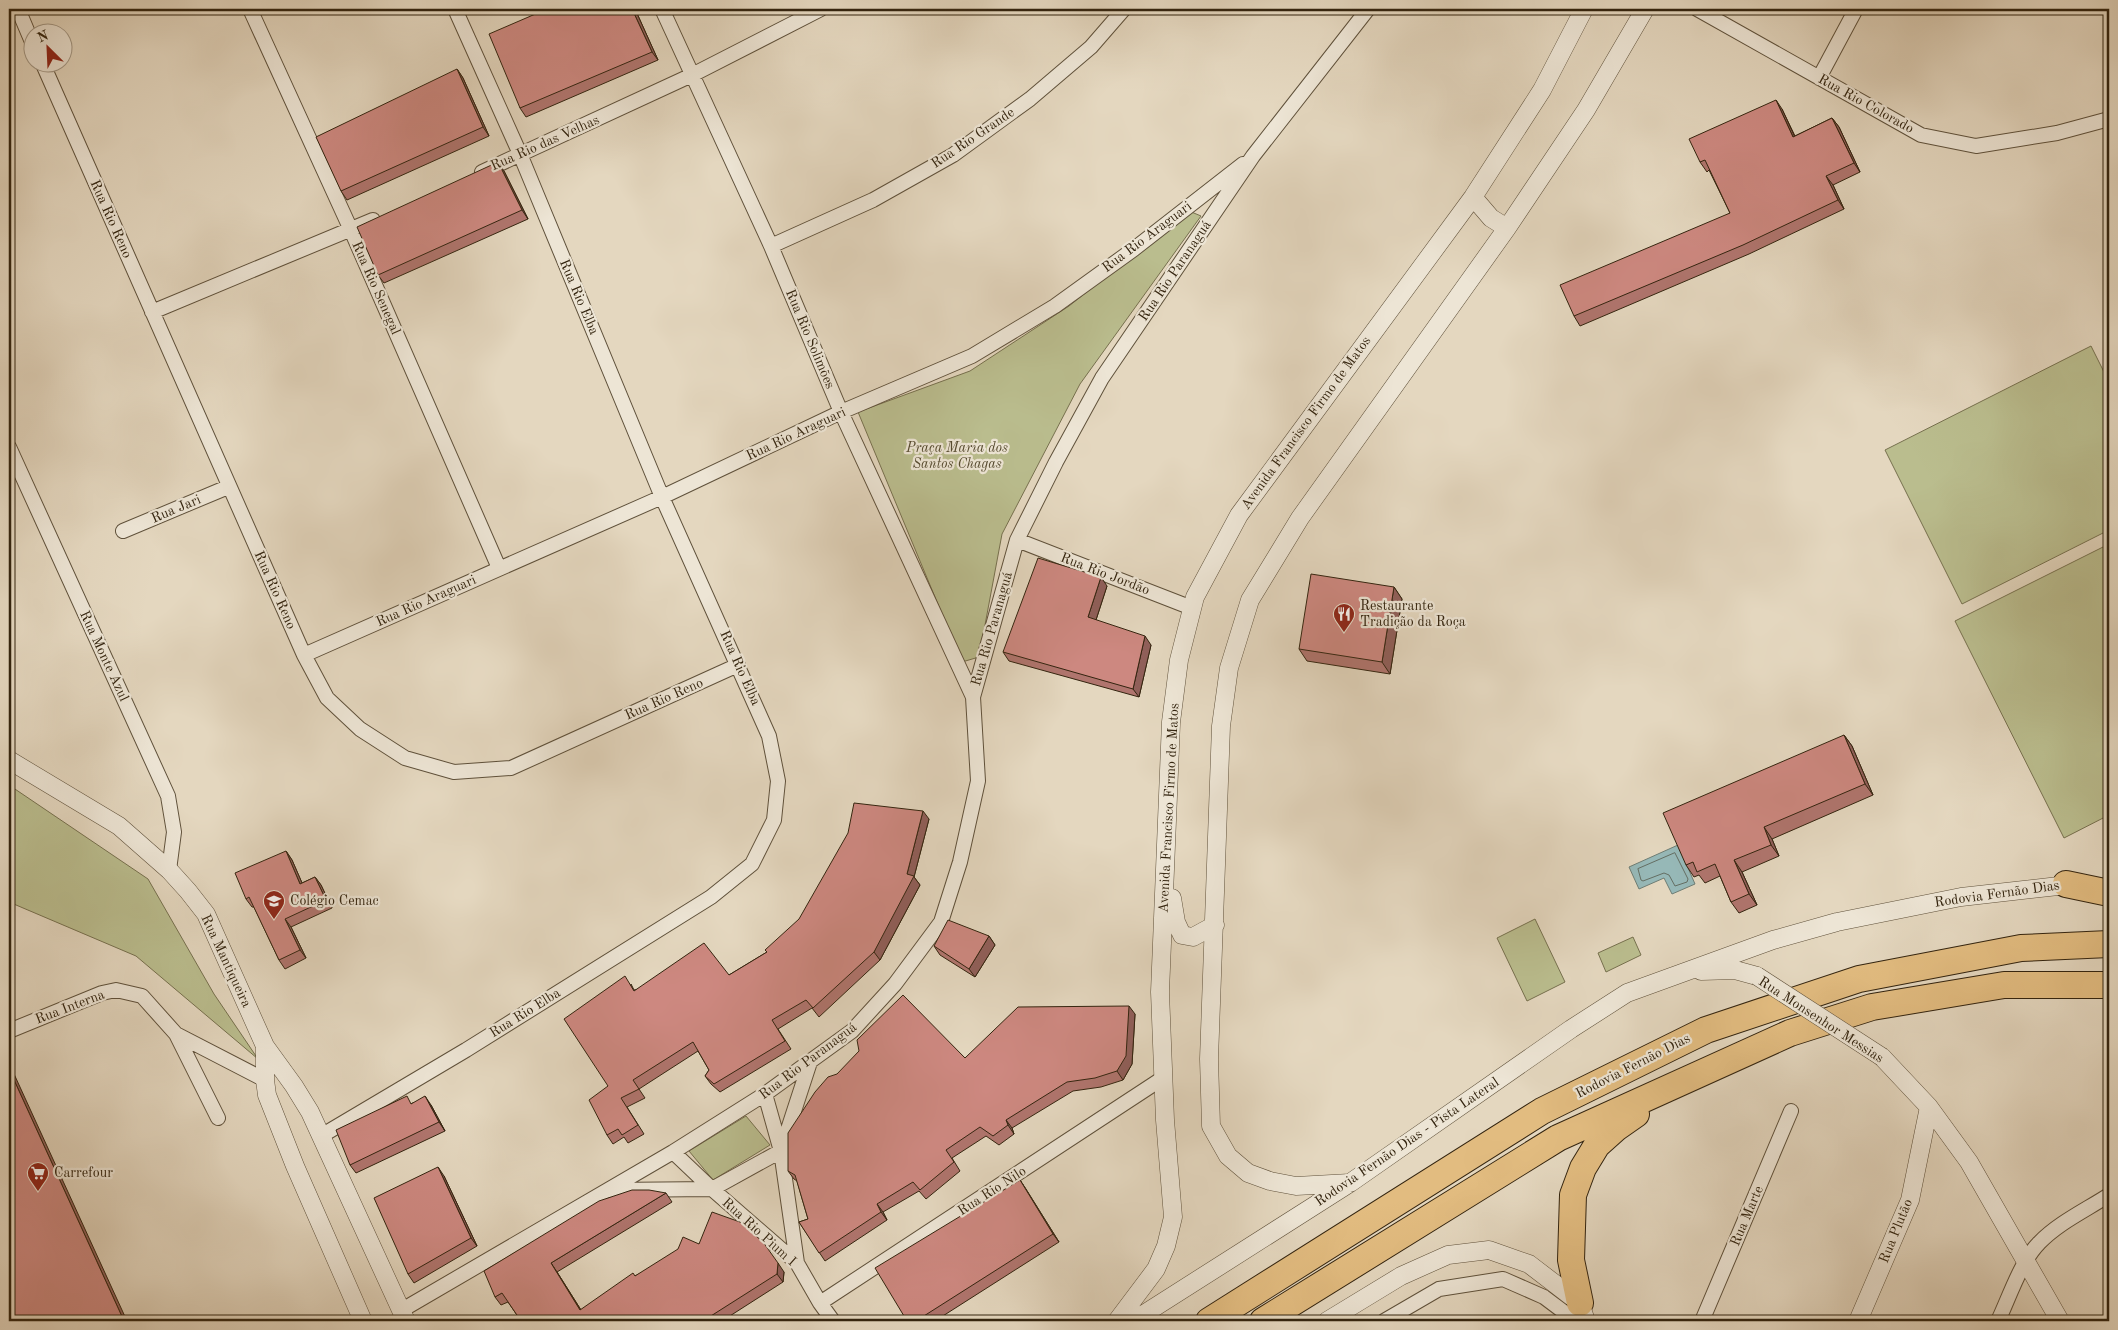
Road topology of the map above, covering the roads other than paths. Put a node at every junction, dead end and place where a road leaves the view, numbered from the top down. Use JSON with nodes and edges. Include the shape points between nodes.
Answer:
{"nodes":[{"id":1,"x":18,"y":9,"type":"edge"},
{"id":2,"x":250,"y":9,"type":"edge"},
{"id":3,"x":455,"y":9,"type":"edge"},
{"id":4,"x":662,"y":9,"type":"edge"},
{"id":5,"x":821,"y":9,"type":"edge"},
{"id":6,"x":1124,"y":9,"type":"edge"},
{"id":7,"x":1368,"y":9,"type":"edge"},
{"id":8,"x":1584,"y":9,"type":"edge"},
{"id":9,"x":1645,"y":9,"type":"edge"},
{"id":10,"x":1697,"y":9,"type":"edge"},
{"id":11,"x":1856,"y":9,"type":"edge"},
{"id":12,"x":24,"y":22,"type":"edge"},
{"id":13,"x":46,"y":72,"type":"edge"},
{"id":14,"x":692,"y":75,"type":"junction"},
{"id":15,"x":1819,"y":78,"type":"junction"},
{"id":16,"x":2109,"y":119,"type":"edge"},
{"id":17,"x":520,"y":154,"type":"junction"},
{"id":18,"x":1253,"y":156,"type":"junction"},
{"id":19,"x":466,"y":178,"type":"edge"},
{"id":20,"x":1473,"y":197,"type":"junction"},
{"id":21,"x":386,"y":214,"type":"edge"},
{"id":22,"x":1507,"y":228,"type":"junction"},
{"id":23,"x":351,"y":230,"type":"junction"},
{"id":24,"x":770,"y":246,"type":"junction"},
{"id":25,"x":152,"y":312,"type":"junction"},
{"id":26,"x":841,"y":412,"type":"junction"},
{"id":27,"x":9,"y":447,"type":"edge"},
{"id":28,"x":228,"y":487,"type":"junction"},
{"id":29,"x":662,"y":497,"type":"junction"},
{"id":30,"x":123,"y":531,"type":"dead end"},
{"id":31,"x":1017,"y":540,"type":"junction"},
{"id":32,"x":499,"y":568,"type":"junction"},
{"id":33,"x":1192,"y":608,"type":"junction"},
{"id":34,"x":304,"y":655,"type":"junction"},
{"id":35,"x":738,"y":665,"type":"junction"},
{"id":36,"x":973,"y":697,"type":"junction"},
{"id":37,"x":9,"y":760,"type":"edge"},
{"id":38,"x":1166,"y":860,"type":"junction"},
{"id":39,"x":169,"y":870,"type":"junction"},
{"id":40,"x":2066,"y":884,"type":"junction"},
{"id":41,"x":2109,"y":885,"type":"edge"},
{"id":42,"x":2109,"y":893,"type":"edge"},
{"id":43,"x":1215,"y":925,"type":"junction"},
{"id":44,"x":2109,"y":944,"type":"edge"},
{"id":45,"x":1684,"y":971,"type":"junction"},
{"id":46,"x":2109,"y":985,"type":"edge"},
{"id":47,"x":9,"y":1031,"type":"edge"},
{"id":48,"x":1790,"y":1033,"type":"junction"},
{"id":49,"x":176,"y":1034,"type":"junction"},
{"id":50,"x":265,"y":1046,"type":"junction"},
{"id":51,"x":810,"y":1062,"type":"junction"},
{"id":52,"x":1163,"y":1078,"type":"junction"},
{"id":53,"x":265,"y":1080,"type":"junction"},
{"id":54,"x":294,"y":1086,"type":"junction"},
{"id":55,"x":765,"y":1094,"type":"junction"},
{"id":56,"x":1929,"y":1107,"type":"junction"},
{"id":57,"x":1791,"y":1112,"type":"dead end"},
{"id":58,"x":218,"y":1118,"type":"dead end"},
{"id":59,"x":321,"y":1136,"type":"junction"},
{"id":60,"x":781,"y":1151,"type":"junction"},
{"id":61,"x":673,"y":1152,"type":"junction"},
{"id":62,"x":1350,"y":1183,"type":"junction"},
{"id":63,"x":608,"y":1190,"type":"junction"},
{"id":64,"x":712,"y":1190,"type":"junction"},
{"id":65,"x":2109,"y":1195,"type":"edge"},
{"id":66,"x":1401,"y":1235,"type":"junction"},
{"id":67,"x":797,"y":1263,"type":"junction"},
{"id":68,"x":2026,"y":1263,"type":"junction"},
{"id":69,"x":820,"y":1303,"type":"junction"},
{"id":70,"x":1581,"y":1315,"type":"edge"},
{"id":71,"x":404,"y":1316,"type":"edge"},
{"id":72,"x":363,"y":1321,"type":"edge"},
{"id":73,"x":833,"y":1321,"type":"edge"},
{"id":74,"x":1117,"y":1321,"type":"edge"},
{"id":75,"x":1133,"y":1321,"type":"edge"},
{"id":76,"x":1209,"y":1321,"type":"edge"},
{"id":77,"x":1263,"y":1321,"type":"edge"},
{"id":78,"x":1288,"y":1321,"type":"edge"},
{"id":79,"x":1328,"y":1321,"type":"edge"},
{"id":80,"x":1384,"y":1321,"type":"edge"},
{"id":81,"x":1702,"y":1321,"type":"edge"},
{"id":82,"x":1858,"y":1321,"type":"edge"},
{"id":83,"x":1998,"y":1321,"type":"edge"},
{"id":84,"x":2060,"y":1321,"type":"edge"}],
"edges":[{"from":1,"to":12,"type":"street"},
{"from":2,"to":23,"type":"street","name":"Rua Rio Senegal"},
{"from":3,"to":17,"type":"street","name":"Rua Rio Elba"},
{"from":4,"to":14,"type":"street","name":"Rua Rio Solimões"},
{"from":5,"to":14,"type":"street","name":"Rua Rio das Velhas"},
{"from":6,"to":24,"type":"street","name":"Rua Rio Grande","via":[[1091,47],[1030,99],[953,155],[873,200]]},
{"from":7,"to":18,"type":"street","name":"Rua Rio Paranaguá"},
{"from":8,"to":20,"type":"street","name":"Avenida Francisco Firmo de Matos","via":[[1542,90]]},
{"from":9,"to":22,"type":"street","via":[[1586,110]]},
{"from":10,"to":15,"type":"street","name":"Rua Rio Colorado"},
{"from":11,"to":15,"type":"street"},
{"from":13,"to":25,"type":"street","name":"Rua Rio Reno"},
{"from":14,"to":17,"type":"street","name":"Rua Rio das Velhas"},
{"from":14,"to":24,"type":"street","name":"Rua Rio Solimões"},
{"from":15,"to":16,"type":"street","name":"Rua Rio Colorado","via":[[1921,135],[1976,146],[2057,133]]},
{"from":17,"to":19,"type":"street","name":"Rua Rio das Velhas"},
{"from":17,"to":29,"type":"street","name":"Rua Rio Elba"},
{"from":18,"to":26,"type":"street","name":"Rua Rio Araguari","via":[[1055,306],[972,356]]},
{"from":18,"to":31,"type":"street","name":"Rua Rio Paranaguá","via":[[1102,378]]},
{"from":20,"to":22,"type":"street","via":[[1491,218]]},
{"from":20,"to":33,"type":"street","name":"Avenida Francisco Firmo de Matos","via":[[1239,515]]},
{"from":21,"to":23,"type":"street"},
{"from":22,"to":43,"type":"street","via":[[1300,518],[1250,600],[1229,668],[1221,726]]},
{"from":23,"to":25,"type":"street"},
{"from":23,"to":32,"type":"street","name":"Rua Rio Senegal"},
{"from":24,"to":26,"type":"street","name":"Rua Rio Solimões"},
{"from":25,"to":28,"type":"street","name":"Rua Rio Reno"},
{"from":26,"to":29,"type":"street","name":"Rua Rio Araguari"},
{"from":26,"to":36,"type":"street","name":"Rua Rio Solimões"},
{"from":27,"to":39,"type":"street","name":"Rua Monte Azul","via":[[168,796],[174,832]]},
{"from":28,"to":30,"type":"street","name":"Rua Jari"},
{"from":28,"to":34,"type":"street","name":"Rua Rio Reno"},
{"from":29,"to":32,"type":"street","name":"Rua Rio Araguari"},
{"from":29,"to":35,"type":"street","name":"Rua Rio Elba"},
{"from":31,"to":33,"type":"street","name":"Rua Rio Jordão"},
{"from":31,"to":36,"type":"street","name":"Rua Rio Paranaguá"},
{"from":32,"to":34,"type":"street","name":"Rua Rio Araguari"},
{"from":33,"to":38,"type":"street","name":"Avenida Francisco Firmo de Matos","via":[[1179,660],[1171,722]]},
{"from":34,"to":35,"type":"street","name":"Rua Rio Reno","via":[[327,698],[360,730],[405,758],[454,772],[511,768]]},
{"from":35,"to":59,"type":"street","name":"Rua Rio Elba","via":[[769,736],[778,781],[774,820],[752,864],[711,896],[466,1050]]},
{"from":36,"to":51,"type":"street","name":"Rua Rio Paranaguá","via":[[978,781],[960,862],[941,922],[895,984],[852,1031]]},
{"from":37,"to":39,"type":"street","name":"Rua Mantiqueira","via":[[119,826]]},
{"from":38,"to":43,"type":"street","via":[[1176,922],[1182,935],[1193,937]]},
{"from":38,"to":52,"type":"street","name":"Avenida Francisco Firmo de Matos","via":[[1160,992]]},
{"from":39,"to":50,"type":"street","name":"Rua Mantiqueira","via":[[206,914]]},
{"from":40,"to":41,"type":"street","name":"Rodovia Fernão Dias"},
{"from":40,"to":42,"type":"highway"},
{"from":40,"to":45,"type":"street","name":"Rodovia Fernão Dias","via":[[1961,897],[1837,922],[1772,940]]},
{"from":43,"to":62,"type":"street","via":[[1209,1059],[1211,1126],[1228,1156],[1248,1172],[1296,1186]]},
{"from":44,"to":76,"type":"highway","name":"Rodovia Fernão Dias","via":[[2021,948],[1859,979],[1706,1030],[1542,1112]]},
{"from":45,"to":56,"type":"street","name":"Rua Monsenhor Messias","bridge":true,"via":[[1735,970],[1757,976],[1882,1057]]},
{"from":45,"to":62,"type":"street","name":"Rodovia Fernão Dias - Pista Lateral","via":[[1627,993]]},
{"from":46,"to":48,"type":"highway","via":[[2004,985],[1872,1007]]},
{"from":47,"to":49,"type":"street","name":"Rua Interna","via":[[87,998],[116,990],[142,996]]},
{"from":48,"to":66,"type":"highway","via":[[1558,1138]]},
{"from":48,"to":70,"type":"highway","via":[[1780,1043],[1637,1113],[1597,1145],[1583,1168],[1574,1194],[1572,1260]]},
{"from":49,"to":53,"type":"street","name":"Rua Interna"},
{"from":49,"to":58,"type":"street","name":"Rua Interna"},
{"from":50,"to":53,"type":"street","name":"Rua Mantiqueira"},
{"from":50,"to":54,"type":"street","name":"Rua Mantiqueira"},
{"from":51,"to":55,"type":"street","name":"Rua Rio Paranaguá"},
{"from":51,"to":60,"type":"street"},
{"from":52,"to":69,"type":"street","name":"Rua Rio Nilo"},
{"from":52,"to":74,"type":"street","name":"Avenida Francisco Firmo de Matos","via":[[1173,1216],[1156,1269]]},
{"from":53,"to":54,"type":"street","via":[[273,1079]]},
{"from":53,"to":72,"type":"street","name":"Rua Mantiqueira","via":[[267,1095],[295,1166]]},
{"from":54,"to":59,"type":"street","name":"Rua Mantiqueira"},
{"from":55,"to":60,"type":"street"},
{"from":55,"to":61,"type":"street","name":"Rua Rio Paranaguá"},
{"from":56,"to":68,"type":"street","name":"Rua Monsenhor Messias","via":[[1969,1162]]},
{"from":56,"to":82,"type":"street","name":"Rua Plutão","via":[[1910,1200]]},
{"from":57,"to":81,"type":"street","name":"Rua Marte"},
{"from":59,"to":71,"type":"street","name":"Rua Mantiqueira"},
{"from":60,"to":64,"type":"street"},
{"from":60,"to":67,"type":"street"},
{"from":61,"to":63,"type":"street","name":"Rua Rio Paranaguá"},
{"from":61,"to":64,"type":"street","name":"Rua Rio Pium I"},
{"from":62,"to":75,"type":"street","name":"Rodovia Fernão Dias - Pista Lateral"},
{"from":63,"to":64,"type":"street"},
{"from":63,"to":71,"type":"street","name":"Rua Rio Paranaguá"},
{"from":64,"to":67,"type":"street","name":"Rua Rio Pium I"},
{"from":65,"to":68,"type":"street","via":[[2052,1231],[2038,1244]]},
{"from":66,"to":77,"type":"highway"},
{"from":66,"to":78,"type":"highway","via":[[1380,1257]]},
{"from":67,"to":69,"type":"street","name":"Rua Rio Pium I"},
{"from":68,"to":83,"type":"street"},
{"from":68,"to":84,"type":"street","name":"Rua Monsenhor Messias"},
{"from":69,"to":73,"type":"street","name":"Rua Rio Pium I"},
{"from":70,"to":79,"type":"street","via":[[1528,1264],[1489,1250],[1448,1256],[1401,1276]]},
{"from":70,"to":80,"type":"street","via":[[1503,1279],[1439,1289]]}]}
